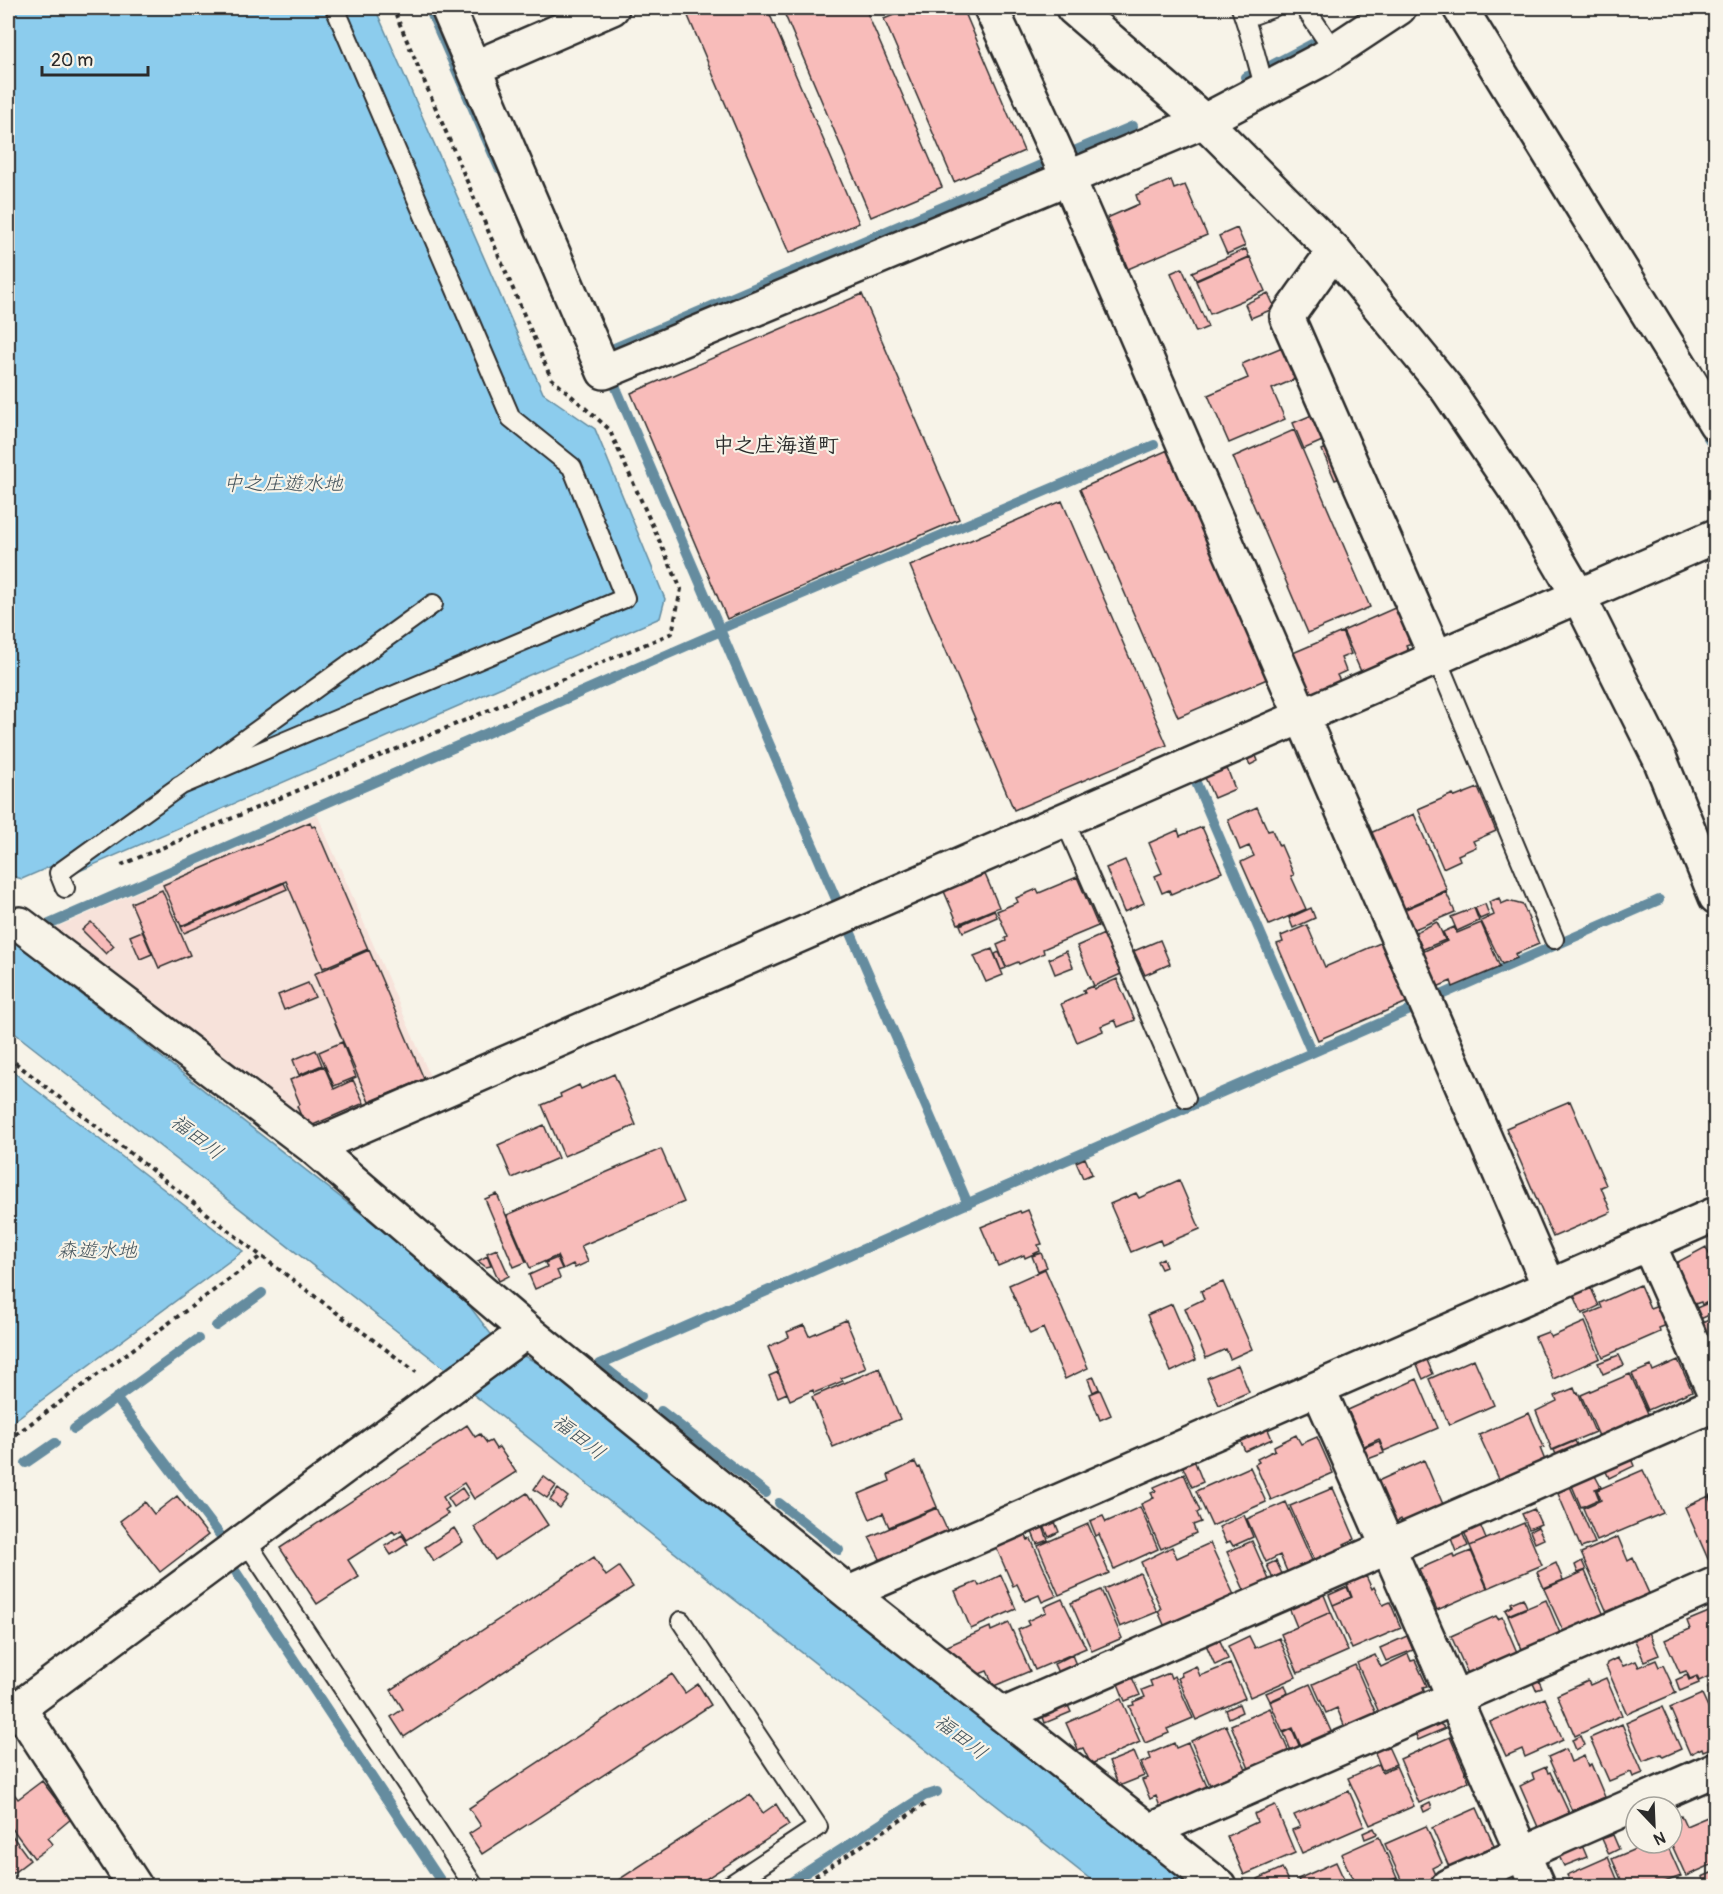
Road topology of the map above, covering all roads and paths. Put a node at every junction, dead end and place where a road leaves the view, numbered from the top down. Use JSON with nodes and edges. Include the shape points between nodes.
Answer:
{"nodes":[{"id":1,"x":334,"y":8,"type":"edge"},
{"id":2,"x":393,"y":8,"type":"edge"},
{"id":3,"x":448,"y":8,"type":"edge"},
{"id":4,"x":612,"y":8,"type":"edge"},
{"id":5,"x":992,"y":8,"type":"edge"},
{"id":6,"x":1073,"y":8,"type":"edge"},
{"id":7,"x":1272,"y":8,"type":"edge"},
{"id":8,"x":1305,"y":8,"type":"edge"},
{"id":9,"x":1399,"y":8,"type":"edge"},
{"id":10,"x":1460,"y":8,"type":"edge"},
{"id":11,"x":1243,"y":13,"type":"edge"},
{"id":12,"x":1334,"y":51,"type":"junction"},
{"id":13,"x":474,"y":68,"type":"junction"},
{"id":14,"x":1265,"y":89,"type":"junction"},
{"id":15,"x":1204,"y":121,"type":"junction"},
{"id":16,"x":1069,"y":180,"type":"junction"},
{"id":17,"x":1334,"y":250,"type":"junction"},
{"id":18,"x":1716,"y":424,"type":"edge"},
{"id":19,"x":1716,"y":536,"type":"edge"},
{"id":20,"x":1578,"y":595,"type":"junction"},
{"id":21,"x":433,"y":604,"type":"dead end"},
{"id":22,"x":1436,"y":657,"type":"junction"},
{"id":23,"x":1301,"y":716,"type":"junction"},
{"id":24,"x":179,"y":786,"type":"junction"},
{"id":25,"x":1064,"y":819,"type":"junction"},
{"id":26,"x":120,"y":865,"type":"dead end"},
{"id":27,"x":65,"y":888,"type":"dead end"},
{"id":28,"x":1716,"y":897,"type":"edge"},
{"id":29,"x":20,"y":924,"type":"dead end"},
{"id":30,"x":1554,"y":939,"type":"dead end"},
{"id":31,"x":8,"y":1057,"type":"edge"},
{"id":32,"x":1186,"y":1098,"type":"dead end"},
{"id":33,"x":313,"y":1147,"type":"junction"},
{"id":34,"x":1716,"y":1214,"type":"edge"},
{"id":35,"x":1648,"y":1243,"type":"junction"},
{"id":36,"x":261,"y":1256,"type":"junction"},
{"id":37,"x":1550,"y":1286,"type":"junction"},
{"id":38,"x":527,"y":1331,"type":"junction"},
{"id":39,"x":451,"y":1387,"type":"junction"},
{"id":40,"x":1318,"y":1388,"type":"junction"},
{"id":41,"x":1716,"y":1396,"type":"edge"},
{"id":42,"x":1716,"y":1404,"type":"edge"},
{"id":43,"x":8,"y":1440,"type":"edge"},
{"id":44,"x":245,"y":1540,"type":"junction"},
{"id":45,"x":1388,"y":1547,"type":"junction"},
{"id":46,"x":1716,"y":1584,"type":"edge"},
{"id":47,"x":849,"y":1593,"type":"junction"},
{"id":48,"x":681,"y":1621,"type":"dead end"},
{"id":49,"x":1454,"y":1698,"type":"junction"},
{"id":50,"x":13,"y":1712,"type":"edge"},
{"id":51,"x":1003,"y":1715,"type":"junction"},
{"id":52,"x":1716,"y":1769,"type":"edge"},
{"id":53,"x":927,"y":1803,"type":"dead end"},
{"id":54,"x":1149,"y":1832,"type":"junction"},
{"id":55,"x":1523,"y":1854,"type":"junction"},
{"id":56,"x":135,"y":1887,"type":"edge"},
{"id":57,"x":474,"y":1887,"type":"edge"},
{"id":58,"x":729,"y":1887,"type":"edge"},
{"id":59,"x":800,"y":1887,"type":"edge"},
{"id":60,"x":1219,"y":1887,"type":"edge"},
{"id":61,"x":1448,"y":1887,"type":"edge"},
{"id":62,"x":1537,"y":1887,"type":"edge"}],
"edges":[{"from":1,"to":24,"type":"lane","via":[[511,418],[572,467],[625,598]]},
{"from":2,"to":26,"type":"path","via":[[551,378],[609,429],[681,589],[672,633]]},
{"from":3,"to":13,"type":"street"},
{"from":4,"to":13,"type":"street"},
{"from":5,"to":16,"type":"street"},
{"from":6,"to":15,"type":"street"},
{"from":7,"to":11,"type":"lane"},
{"from":8,"to":12,"type":"lane"},
{"from":9,"to":12,"type":"street"},
{"from":10,"to":18,"type":"street"},
{"from":11,"to":14,"type":"lane"},
{"from":12,"to":14,"type":"street"},
{"from":13,"to":16,"type":"street","via":[[604,372]]},
{"from":14,"to":15,"type":"street"},
{"from":15,"to":16,"type":"street"},
{"from":15,"to":17,"type":"street"},
{"from":16,"to":23,"type":"street"},
{"from":17,"to":20,"type":"street","via":[[1447,389],[1523,501]]},
{"from":17,"to":22,"type":"street","via":[[1287,317]]},
{"from":19,"to":20,"type":"street"},
{"from":20,"to":22,"type":"street"},
{"from":20,"to":28,"type":"street","via":[[1659,757]]},
{"from":21,"to":24,"type":"lane"},
{"from":22,"to":23,"type":"street"},
{"from":22,"to":30,"type":"lane"},
{"from":23,"to":25,"type":"street"},
{"from":23,"to":37,"type":"street"},
{"from":24,"to":27,"type":"lane","via":[[59,873]]},
{"from":25,"to":32,"type":"lane"},
{"from":25,"to":33,"type":"street"},
{"from":29,"to":33,"type":"street"},
{"from":31,"to":36,"type":"path"},
{"from":33,"to":38,"type":"street"},
{"from":34,"to":35,"type":"street"},
{"from":35,"to":37,"type":"street"},
{"from":35,"to":41,"type":"street"},
{"from":36,"to":39,"type":"path"},
{"from":36,"to":43,"type":"path"},
{"from":37,"to":40,"type":"street"},
{"from":38,"to":39,"type":"street"},
{"from":38,"to":47,"type":"street"},
{"from":39,"to":44,"type":"street"},
{"from":40,"to":45,"type":"street"},
{"from":40,"to":47,"type":"street"},
{"from":42,"to":45,"type":"street"},
{"from":44,"to":50,"type":"street"},
{"from":44,"to":57,"type":"lane"},
{"from":45,"to":49,"type":"street"},
{"from":45,"to":51,"type":"street"},
{"from":46,"to":49,"type":"street"},
{"from":47,"to":51,"type":"street"},
{"from":48,"to":58,"type":"lane","via":[[819,1827]]},
{"from":49,"to":54,"type":"street"},
{"from":49,"to":55,"type":"street"},
{"from":50,"to":56,"type":"street"},
{"from":51,"to":54,"type":"street"},
{"from":52,"to":55,"type":"street"},
{"from":53,"to":59,"type":"path"},
{"from":54,"to":60,"type":"street"},
{"from":55,"to":61,"type":"street"},
{"from":55,"to":62,"type":"street"}]}
